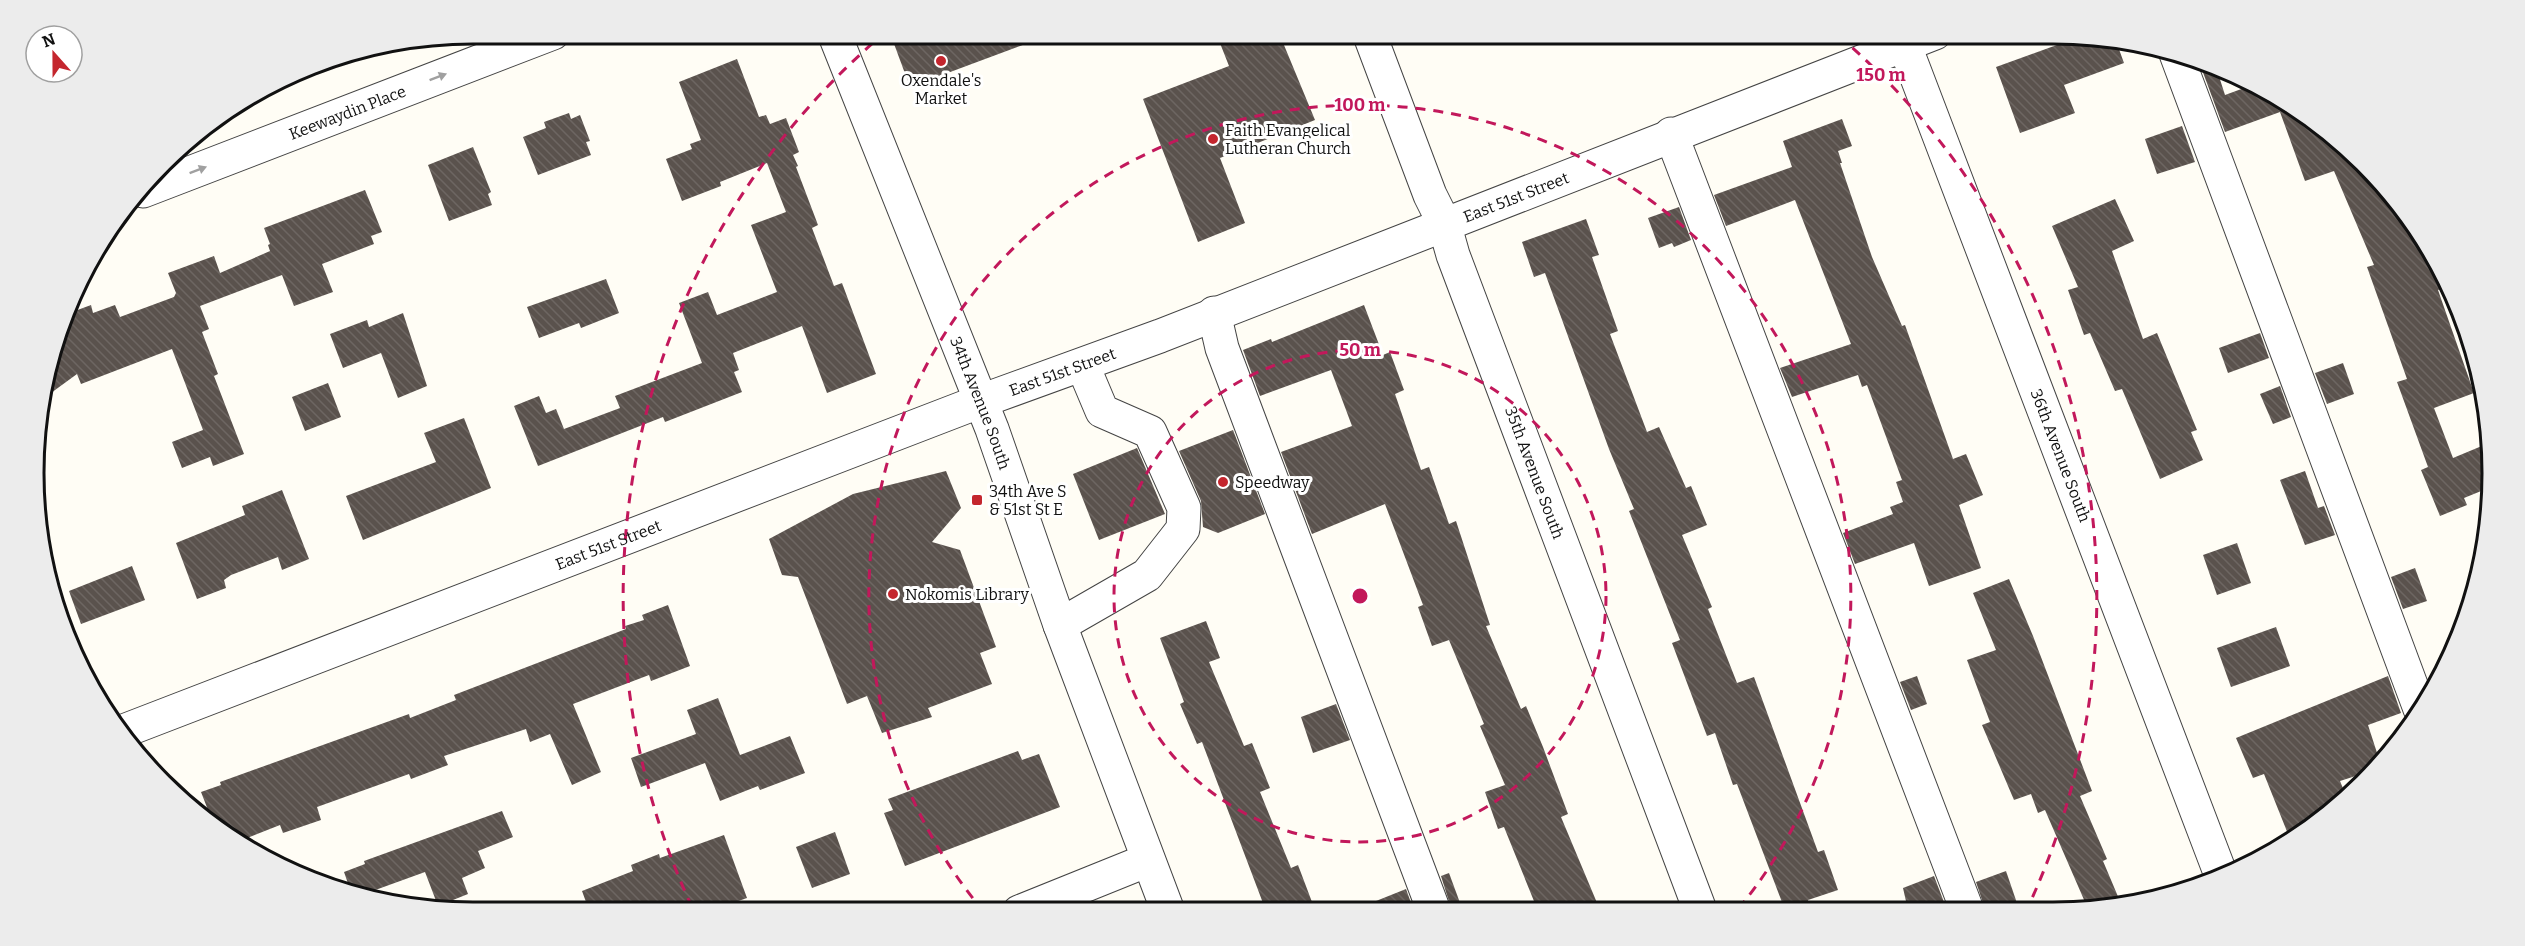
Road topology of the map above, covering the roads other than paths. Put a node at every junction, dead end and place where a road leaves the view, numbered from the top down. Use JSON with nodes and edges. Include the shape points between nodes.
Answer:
{"nodes":[{"id":1,"x":524,"y":44,"type":"edge"},
{"id":2,"x":838,"y":44,"type":"edge"},
{"id":3,"x":1373,"y":44,"type":"edge"},
{"id":4,"x":1896,"y":44,"type":"edge"},
{"id":5,"x":1916,"y":44,"type":"edge"},
{"id":6,"x":2179,"y":63,"type":"edge"},
{"id":7,"x":1671,"y":134,"type":"junction"},
{"id":8,"x":152,"y":187,"type":"edge"},
{"id":9,"x":1444,"y":223,"type":"junction"},
{"id":10,"x":1214,"y":313,"type":"junction"},
{"id":11,"x":1083,"y":366,"type":"junction"},
{"id":12,"x":981,"y":401,"type":"junction"},
{"id":13,"x":1060,"y":625,"type":"junction"},
{"id":14,"x":2417,"y":700,"type":"edge"},
{"id":15,"x":128,"y":729,"type":"edge"},
{"id":16,"x":1148,"y":860,"type":"junction"},
{"id":17,"x":2219,"y":869,"type":"edge"},
{"id":18,"x":1044,"y":902,"type":"edge"},
{"id":19,"x":1164,"y":902,"type":"edge"},
{"id":20,"x":1431,"y":902,"type":"edge"},
{"id":21,"x":1697,"y":902,"type":"edge"},
{"id":22,"x":1964,"y":902,"type":"edge"}],
"edges":[{"from":8,"to":1,"type":"street","name":"Keewaydin Place","one_way":true},
{"from":2,"to":12,"type":"street","name":"34th Avenue South"},
{"from":3,"to":9,"type":"street","name":"35th Avenue South"},
{"from":4,"to":7,"type":"street","name":"East 51st Street"},
{"from":5,"to":17,"type":"street","name":"36th Avenue South"},
{"from":6,"to":14,"type":"street"},
{"from":7,"to":9,"type":"street","name":"East 51st Street"},
{"from":7,"to":22,"type":"street"},
{"from":9,"to":10,"type":"street","name":"East 51st Street"},
{"from":9,"to":21,"type":"street","name":"35th Avenue South"},
{"from":10,"to":11,"type":"street","name":"East 51st Street"},
{"from":10,"to":20,"type":"street","via":[[1222,348]]},
{"from":11,"to":12,"type":"street","name":"East 51st Street"},
{"from":11,"to":13,"type":"street","via":[[1102,411],[1150,432],[1184,508],[1183,529],[1147,575]]},
{"from":12,"to":13,"type":"street","name":"34th Avenue South"},
{"from":12,"to":15,"type":"street","name":"East 51st Street"},
{"from":13,"to":16,"type":"street","name":"34th Avenue South"},
{"from":16,"to":18,"type":"street"},
{"from":16,"to":19,"type":"street","name":"34th Avenue South"}]}
